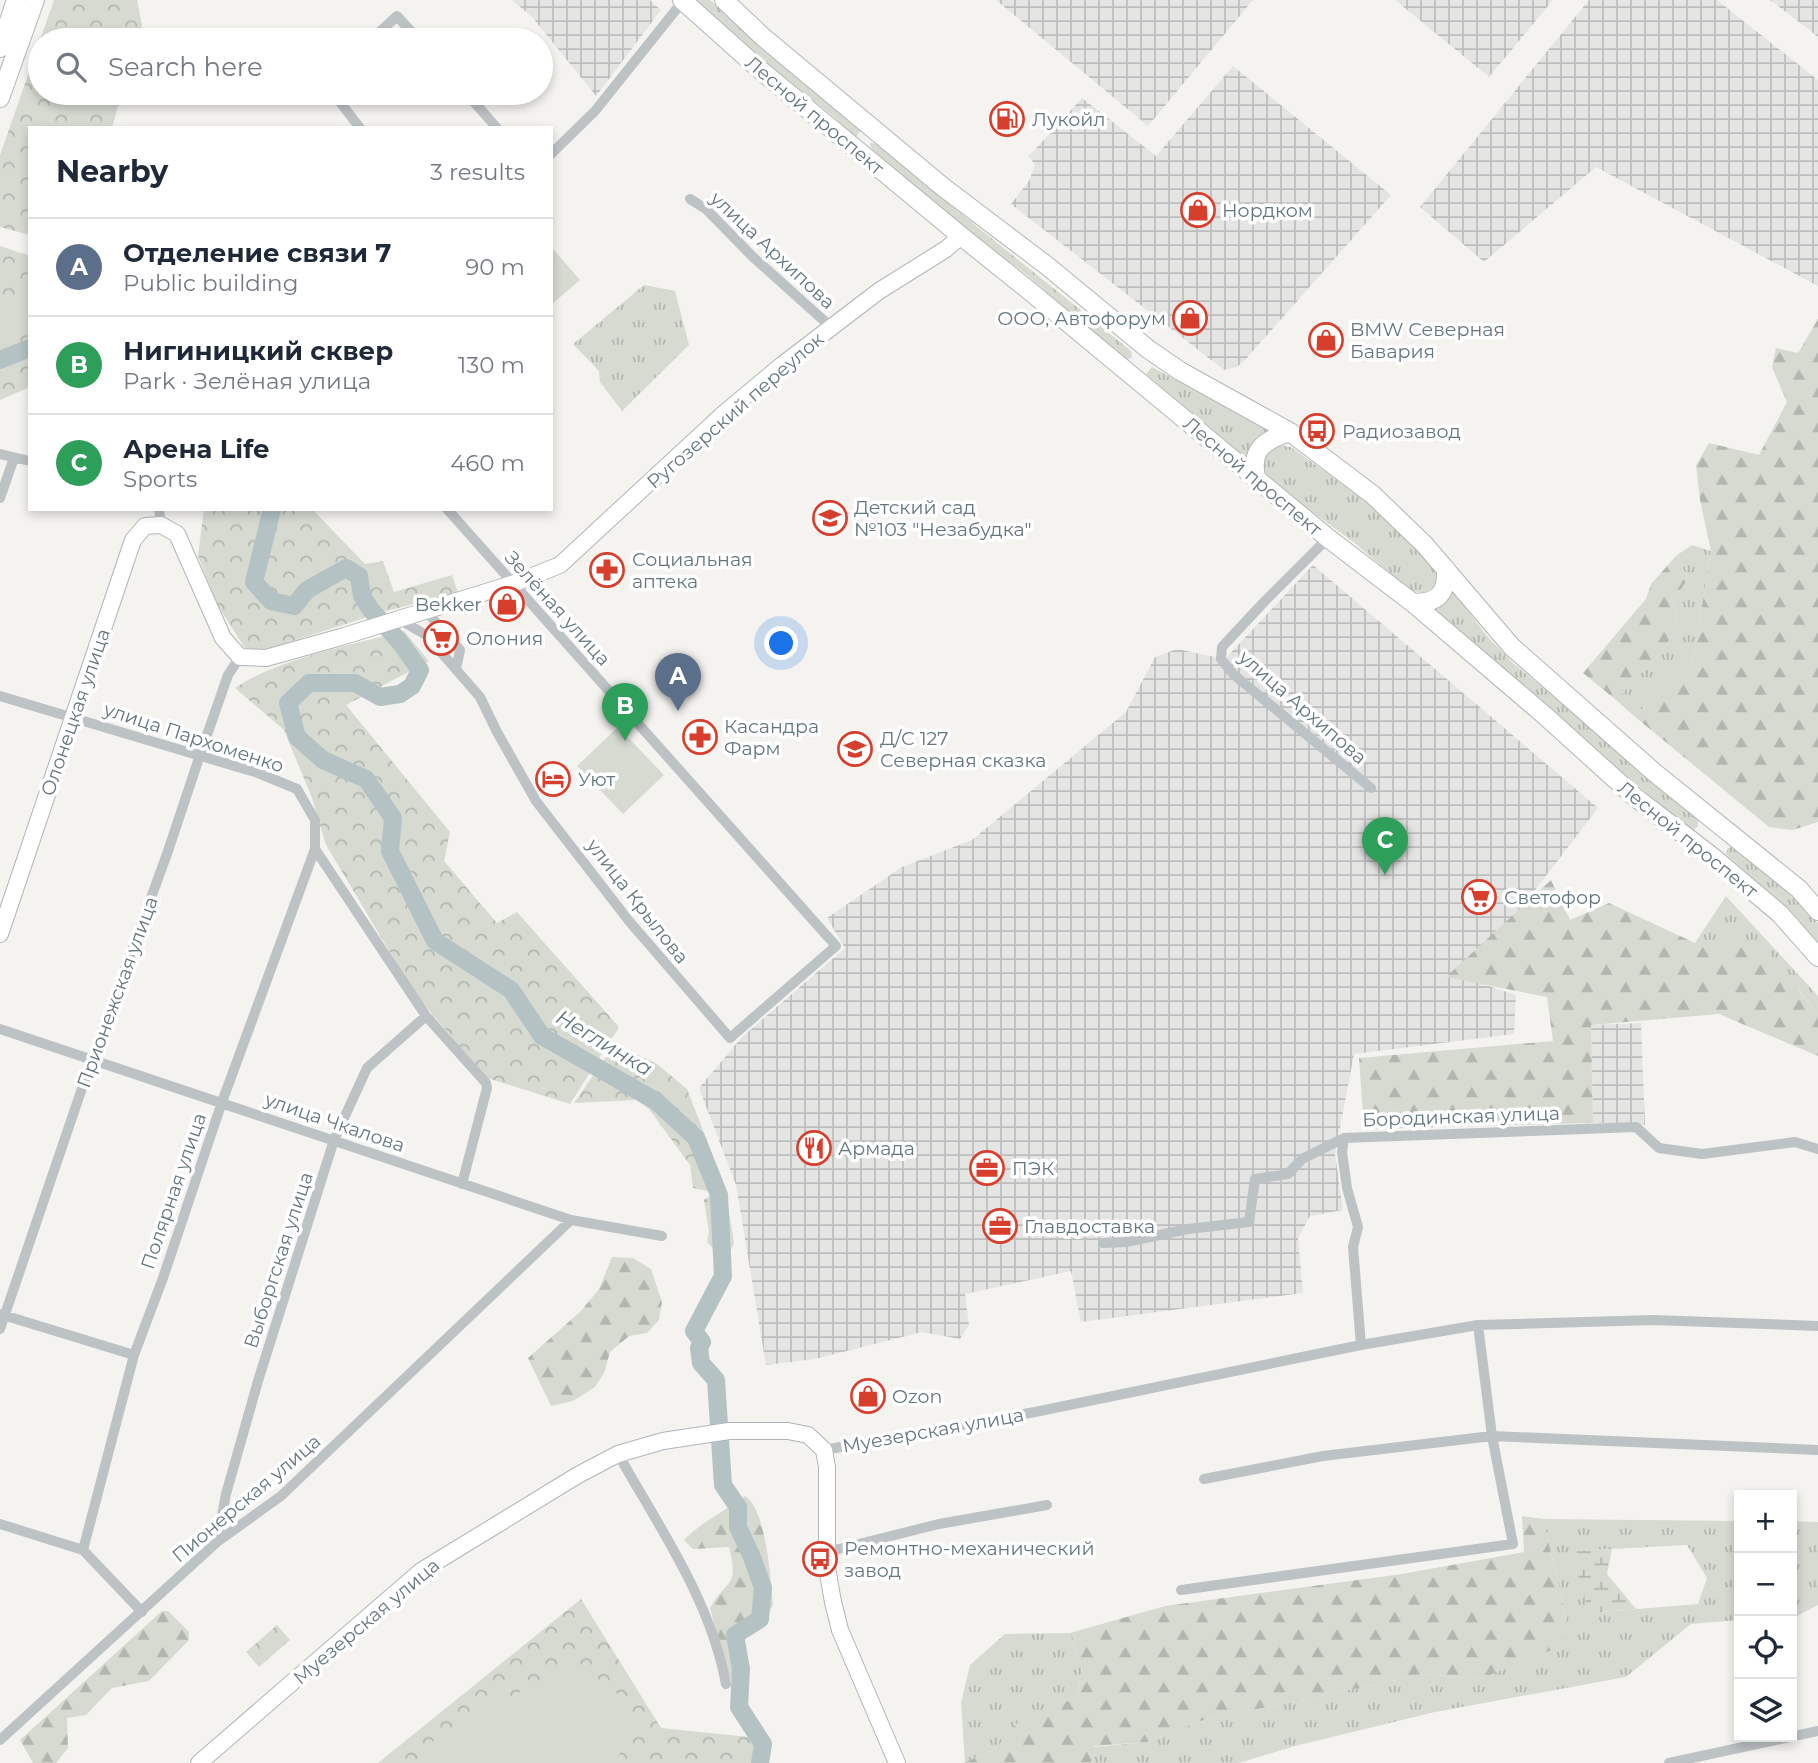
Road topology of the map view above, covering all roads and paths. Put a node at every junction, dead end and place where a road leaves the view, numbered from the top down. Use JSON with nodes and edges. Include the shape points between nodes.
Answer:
{"nodes":[{"id":1,"x":16,"y":0,"type":"edge"},
{"id":2,"x":35,"y":0,"type":"edge"},
{"id":3,"x":683,"y":0,"type":"edge"},
{"id":4,"x":724,"y":0,"type":"edge"},
{"id":5,"x":384,"y":28,"type":"edge"},
{"id":6,"x":408,"y":28,"type":"edge"},
{"id":7,"x":0,"y":48,"type":"edge"},
{"id":8,"x":0,"y":98,"type":"edge"},
{"id":9,"x":342,"y":105,"type":"edge"},
{"id":10,"x":477,"y":105,"type":"edge"},
{"id":11,"x":358,"y":126,"type":"edge"},
{"id":12,"x":495,"y":126,"type":"edge"},
{"id":13,"x":877,"y":131,"type":"junction"},
{"id":14,"x":553,"y":152,"type":"edge"},
{"id":15,"x":861,"y":153,"type":"junction"},
{"id":16,"x":690,"y":199,"type":"dead end"},
{"id":17,"x":961,"y":236,"type":"junction"},
{"id":18,"x":831,"y":327,"type":"junction"},
{"id":19,"x":1147,"y":349,"type":"junction"},
{"id":20,"x":1129,"y":374,"type":"junction"},
{"id":21,"x":1290,"y":432,"type":"junction"},
{"id":22,"x":0,"y":454,"type":"edge"},
{"id":23,"x":14,"y":458,"type":"junction"},
{"id":24,"x":28,"y":461,"type":"edge"},
{"id":25,"x":1256,"y":477,"type":"junction"},
{"id":26,"x":0,"y":498,"type":"edge"},
{"id":27,"x":449,"y":511,"type":"edge"},
{"id":28,"x":160,"y":517,"type":"edge"},
{"id":29,"x":1328,"y":538,"type":"junction"},
{"id":30,"x":1446,"y":569,"type":"junction"},
{"id":31,"x":512,"y":584,"type":"junction"},
{"id":32,"x":1413,"y":603,"type":"junction"},
{"id":33,"x":426,"y":611,"type":"junction"},
{"id":34,"x":397,"y":620,"type":"junction"},
{"id":35,"x":426,"y":635,"type":"junction"},
{"id":36,"x":240,"y":657,"type":"junction"},
{"id":37,"x":456,"y":669,"type":"junction"},
{"id":38,"x":0,"y":696,"type":"edge"},
{"id":39,"x":74,"y":717,"type":"junction"},
{"id":40,"x":200,"y":755,"type":"junction"},
{"id":41,"x":1371,"y":788,"type":"dead end"},
{"id":42,"x":1708,"y":815,"type":"junction"},
{"id":43,"x":1733,"y":834,"type":"junction"},
{"id":44,"x":1688,"y":838,"type":"junction"},
{"id":45,"x":315,"y":849,"type":"junction"},
{"id":46,"x":1714,"y":858,"type":"junction"},
{"id":47,"x":1818,"y":911,"type":"edge"},
{"id":48,"x":812,"y":918,"type":"joint"},
{"id":49,"x":0,"y":934,"type":"edge"},
{"id":50,"x":1818,"y":957,"type":"edge"},
{"id":51,"x":426,"y":1016,"type":"junction"},
{"id":52,"x":0,"y":1029,"type":"edge"},
{"id":53,"x":92,"y":1059,"type":"junction"},
{"id":54,"x":222,"y":1102,"type":"junction"},
{"id":55,"x":1344,"y":1138,"type":"junction"},
{"id":56,"x":334,"y":1140,"type":"junction"},
{"id":57,"x":1818,"y":1149,"type":"edge"},
{"id":58,"x":462,"y":1184,"type":"junction"},
{"id":59,"x":571,"y":1220,"type":"junction"},
{"id":60,"x":662,"y":1236,"type":"dead end"},
{"id":61,"x":1103,"y":1244,"type":"dead end"},
{"id":62,"x":2,"y":1314,"type":"edge"},
{"id":63,"x":1478,"y":1325,"type":"junction"},
{"id":64,"x":1818,"y":1326,"type":"edge"},
{"id":65,"x":0,"y":1329,"type":"edge"},
{"id":66,"x":1361,"y":1345,"type":"junction"},
{"id":67,"x":134,"y":1355,"type":"junction"},
{"id":68,"x":1492,"y":1436,"type":"junction"},
{"id":69,"x":824,"y":1450,"type":"junction"},
{"id":70,"x":1818,"y":1450,"type":"edge"},
{"id":71,"x":618,"y":1454,"type":"junction"},
{"id":72,"x":1204,"y":1479,"type":"dead end"},
{"id":73,"x":1047,"y":1505,"type":"dead end"},
{"id":74,"x":0,"y":1524,"type":"edge"},
{"id":75,"x":217,"y":1542,"type":"junction"},
{"id":76,"x":83,"y":1550,"type":"junction"},
{"id":77,"x":827,"y":1552,"type":"junction"},
{"id":78,"x":1181,"y":1590,"type":"dead end"},
{"id":79,"x":142,"y":1612,"type":"junction"},
{"id":80,"x":726,"y":1684,"type":"dead end"},
{"id":81,"x":1818,"y":1731,"type":"edge"},
{"id":82,"x":0,"y":1740,"type":"edge"},
{"id":83,"x":199,"y":1763,"type":"edge"},
{"id":84,"x":897,"y":1763,"type":"edge"},
{"id":85,"x":1669,"y":1763,"type":"edge"}],
"edges":[{"from":1,"to":7,"type":"main road"},
{"from":2,"to":8,"type":"main road"},
{"from":3,"to":14,"type":"street","via":[[595,111]]},
{"from":3,"to":15,"type":"main road","name":"Лесной проспект"},
{"from":4,"to":13,"type":"main road","name":"Лесной проспект"},
{"from":5,"to":6,"type":"street","via":[[397,16]]},
{"from":9,"to":11,"type":"street"},
{"from":10,"to":12,"type":"street"},
{"from":13,"to":15,"type":"main road","via":[[865,135]]},
{"from":13,"to":19,"type":"main road","name":"Лесной проспект"},
{"from":15,"to":17,"type":"main road","name":"Лесной проспект"},
{"from":16,"to":18,"type":"street","name":"улица Архипова"},
{"from":17,"to":18,"type":"main road","name":"Ругозерский переулок"},
{"from":17,"to":20,"type":"main road","name":"Лесной проспект"},
{"from":18,"to":31,"type":"main road","name":"Ругозерский переулок","via":[[721,416],[560,565]]},
{"from":19,"to":20,"type":"main road","via":[[1147,359]]},
{"from":19,"to":21,"type":"main road","name":"Лесной проспект"},
{"from":20,"to":25,"type":"main road","name":"Лесной проспект"},
{"from":21,"to":25,"type":"main road","via":[[1259,449],[1253,464]]},
{"from":21,"to":30,"type":"main road","name":"Лесной проспект","via":[[1373,495]]},
{"from":22,"to":23,"type":"street"},
{"from":23,"to":24,"type":"street"},
{"from":23,"to":26,"type":"street"},
{"from":25,"to":29,"type":"main road","name":"Лесной проспект"},
{"from":27,"to":31,"type":"street","name":"Зелёная улица"},
{"from":28,"to":36,"type":"main road","name":"Олонецкая улица","via":[[177,534],[223,638]]},
{"from":28,"to":39,"type":"main road","name":"Олонецкая улица","via":[[133,540]]},
{"from":29,"to":32,"type":"main road","name":"Лесной проспект"},
{"from":29,"to":41,"type":"street","name":"улица Архипова","via":[[1222,647],[1221,659],[1233,674]]},
{"from":30,"to":32,"type":"main road","via":[[1447,583],[1440,596],[1427,603]]},
{"from":30,"to":42,"type":"main road","name":"Лесной проспект","via":[[1512,647]]},
{"from":31,"to":33,"type":"main road"},
{"from":31,"to":48,"type":"street","name":"Зелёная улица"},
{"from":32,"to":44,"type":"main road","name":"Лесной проспект"},
{"from":33,"to":34,"type":"main road"},
{"from":33,"to":35,"type":"street"},
{"from":33,"to":37,"type":"street","via":[[460,650]]},
{"from":34,"to":35,"type":"street","name":"улица Крылова"},
{"from":34,"to":36,"type":"main road","via":[[266,658]]},
{"from":35,"to":37,"type":"street","name":"улица Крылова"},
{"from":36,"to":40,"type":"street","name":"Прионежская улица","via":[[228,675]]},
{"from":37,"to":48,"type":"street","name":"улица Крылова","via":[[480,697],[536,801],[629,921],[730,1038],[836,946]]},
{"from":38,"to":39,"type":"street","name":"улица Пархоменко"},
{"from":39,"to":40,"type":"street","name":"улица Пархоменко"},
{"from":39,"to":49,"type":"main road","name":"Олонецкая улица"},
{"from":40,"to":45,"type":"street","name":"улица Пархоменко","via":[[297,789],[316,820]]},
{"from":40,"to":53,"type":"street","name":"Прионежская улица"},
{"from":42,"to":43,"type":"main road","name":"Лесной проспект"},
{"from":42,"to":44,"type":"main road","via":[[1705,825]]},
{"from":43,"to":46,"type":"main road","via":[[1724,838]]},
{"from":43,"to":47,"type":"main road","name":"Лесной проспект","via":[[1800,889]]},
{"from":44,"to":46,"type":"main road","name":"Лесной проспект"},
{"from":45,"to":51,"type":"street"},
{"from":45,"to":54,"type":"street","name":"Полярная улица"},
{"from":46,"to":50,"type":"main road","name":"Лесной проспект","via":[[1780,914]]},
{"from":51,"to":56,"type":"street","name":"Выборгская улица","via":[[367,1068]]},
{"from":51,"to":58,"type":"street","via":[[486,1083]]},
{"from":52,"to":53,"type":"street","name":"улица Чкалова"},
{"from":53,"to":54,"type":"street","name":"улица Чкалова"},
{"from":53,"to":62,"type":"street","name":"Прионежская улица"},
{"from":54,"to":56,"type":"street","name":"улица Чкалова"},
{"from":54,"to":67,"type":"street","name":"Полярная улица"},
{"from":55,"to":57,"type":"street","name":"Бородинская улица","via":[[1636,1127],[1659,1148],[1702,1154],[1795,1142]]},
{"from":55,"to":61,"type":"street","name":"Бородинская улица","via":[[1302,1159],[1288,1174],[1255,1179],[1249,1222]]},
{"from":55,"to":66,"type":"street","via":[[1347,1188],[1358,1227],[1353,1247]]},
{"from":56,"to":58,"type":"street","name":"улица Чкалова"},
{"from":56,"to":75,"type":"street","name":"Выборгская улица","via":[[254,1394]]},
{"from":58,"to":59,"type":"street","name":"улица Чкалова"},
{"from":59,"to":60,"type":"street","name":"улица Чкалова"},
{"from":59,"to":75,"type":"street","name":"Пионерская улица","via":[[281,1496]]},
{"from":62,"to":65,"type":"street","name":"Прионежская улица"},
{"from":62,"to":67,"type":"street"},
{"from":63,"to":64,"type":"street","name":"Муезерская улица","via":[[1653,1320]]},
{"from":63,"to":66,"type":"street","name":"Муезерская улица"},
{"from":63,"to":68,"type":"street"},
{"from":66,"to":69,"type":"street","name":"Муезерская улица"},
{"from":67,"to":76,"type":"street","name":"Полярная улица"},
{"from":68,"to":70,"type":"street"},
{"from":68,"to":72,"type":"street","via":[[1323,1455]]},
{"from":68,"to":78,"type":"street","via":[[1513,1544]]},
{"from":69,"to":71,"type":"main road","name":"Муезерская улица","via":[[808,1435],[729,1431],[651,1443]]},
{"from":69,"to":77,"type":"main road"},
{"from":71,"to":80,"type":"street","via":[[697,1595]]},
{"from":71,"to":83,"type":"main road","name":"Муезерская улица","via":[[421,1571]]},
{"from":73,"to":77,"type":"street","via":[[939,1524]]},
{"from":74,"to":76,"type":"street"},
{"from":75,"to":79,"type":"street","name":"Пионерская улица"},
{"from":76,"to":79,"type":"street"},
{"from":77,"to":84,"type":"main road","via":[[840,1630]]},
{"from":79,"to":82,"type":"street","name":"Пионерская улица"},
{"from":81,"to":85,"type":"street"}]}
